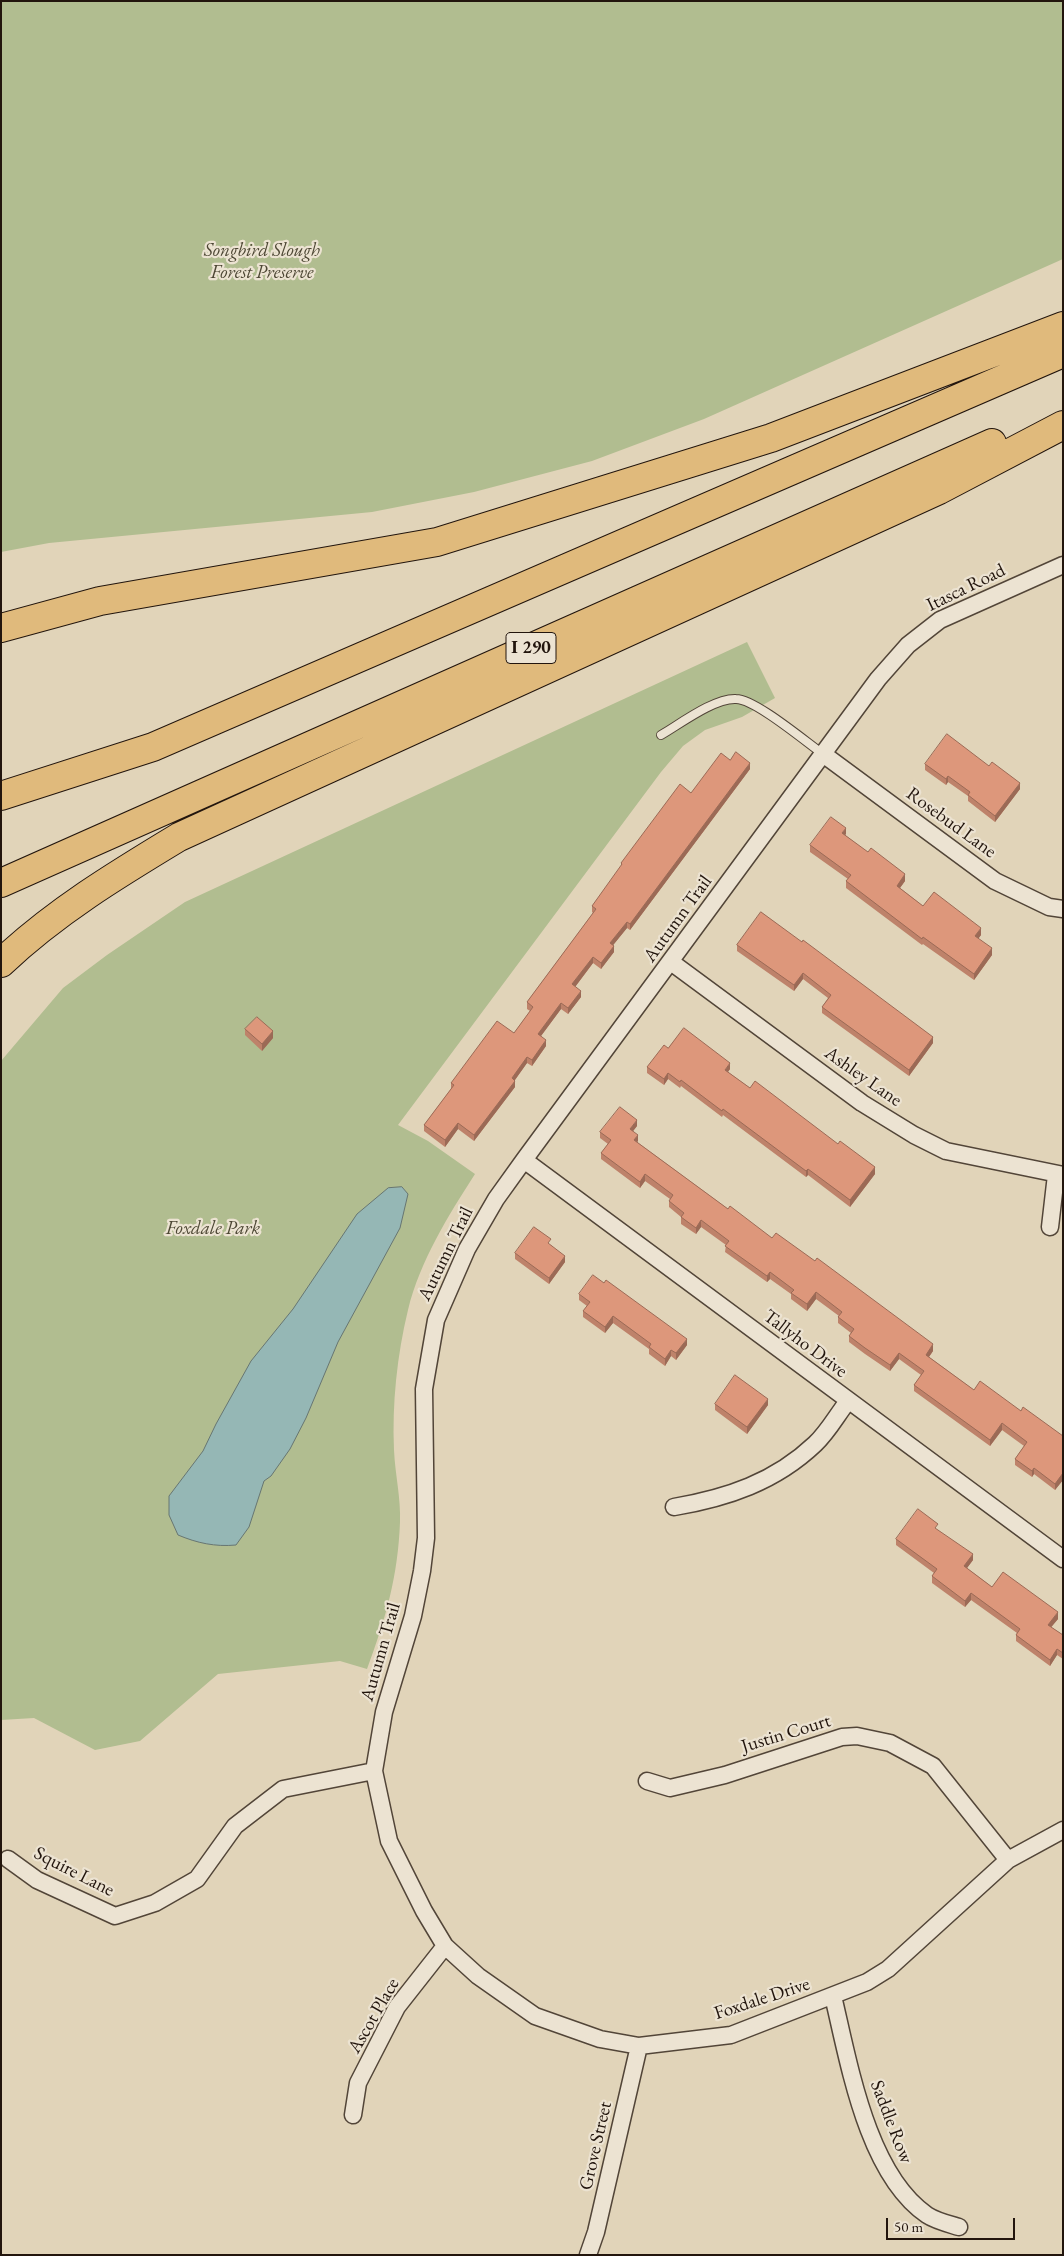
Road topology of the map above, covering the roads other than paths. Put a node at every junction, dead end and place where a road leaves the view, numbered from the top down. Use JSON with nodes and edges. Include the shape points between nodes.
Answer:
{"nodes":[{"id":1,"x":1063,"y":326,"type":"edge"},
{"id":2,"x":1063,"y":353,"type":"edge"},
{"id":3,"x":1063,"y":418,"type":"edge"},
{"id":4,"x":1063,"y":425,"type":"edge"},
{"id":5,"x":1060,"y":572,"type":"edge"},
{"id":6,"x":1,"y":628,"type":"edge"},
{"id":7,"x":661,"y":735,"type":"dead end"},
{"id":8,"x":823,"y":754,"type":"junction"},
{"id":9,"x":1,"y":796,"type":"edge"},
{"id":10,"x":1,"y":883,"type":"edge"},
{"id":11,"x":1063,"y":909,"type":"edge"},
{"id":12,"x":671,"y":962,"type":"junction"},
{"id":13,"x":1,"y":963,"type":"edge"},
{"id":14,"x":524,"y":1160,"type":"junction"},
{"id":15,"x":1059,"y":1175,"type":"edge"},
{"id":16,"x":1050,"y":1227,"type":"dead end"},
{"id":17,"x":848,"y":1401,"type":"junction"},
{"id":18,"x":674,"y":1507,"type":"dead end"},
{"id":19,"x":1063,"y":1560,"type":"edge"},
{"id":20,"x":374,"y":1771,"type":"junction"},
{"id":21,"x":648,"y":1781,"type":"dead end"},
{"id":22,"x":1063,"y":1830,"type":"edge"},
{"id":23,"x":8,"y":1859,"type":"dead end"},
{"id":24,"x":1008,"y":1860,"type":"junction"},
{"id":25,"x":445,"y":1946,"type":"junction"},
{"id":26,"x":833,"y":1996,"type":"junction"},
{"id":27,"x":639,"y":2046,"type":"junction"},
{"id":28,"x":353,"y":2115,"type":"dead end"},
{"id":29,"x":959,"y":2228,"type":"dead end"},
{"id":30,"x":588,"y":2255,"type":"edge"}],
"edges":[{"from":1,"to":6,"type":"highway","via":[[771,438],[437,542],[100,601]]},
{"from":2,"to":9,"type":"highway","via":[[153,747]]},
{"from":3,"to":10,"type":"highway","number":"I 290","via":[[996,441]]},
{"from":4,"to":13,"type":"highway","via":[[939,490],[179,837],[102,883],[34,932]]},
{"from":5,"to":8,"type":"street","name":"Itasca Road","via":[[940,620],[908,646],[878,679]]},
{"from":7,"to":8,"type":"lane","via":[[716,703],[736,698],[752,704]]},
{"from":8,"to":11,"type":"street","name":"Rosebud Lane","via":[[995,881],[1049,906]]},
{"from":8,"to":12,"type":"street","name":"Autumn Trail"},
{"from":12,"to":14,"type":"street","name":"Autumn Trail"},
{"from":12,"to":15,"type":"street","name":"Ashley Lane","via":[[862,1103],[914,1136],[946,1151]]},
{"from":14,"to":17,"type":"street","name":"Tallyho Drive"},
{"from":14,"to":20,"type":"street","name":"Autumn Trail","via":[[496,1199],[467,1249],[436,1320],[424,1389],[426,1538],[422,1571],[413,1616],[384,1712]]},
{"from":15,"to":16,"type":"street","name":"Ashley Lane"},
{"from":17,"to":18,"type":"street","via":[[816,1444],[766,1480],[714,1500]]},
{"from":17,"to":19,"type":"street","name":"Tallyho Drive"},
{"from":20,"to":23,"type":"street","name":"Squire Lane","via":[[283,1789],[235,1826],[197,1879],[155,1903],[115,1916],[37,1880]]},
{"from":20,"to":25,"type":"street","name":"Autumn Trail","via":[[389,1841]]},
{"from":21,"to":24,"type":"street","name":"Justin Court","via":[[670,1788],[725,1775],[842,1737],[857,1736],[890,1743],[933,1766]]},
{"from":22,"to":24,"type":"street","name":"Foxdale Drive"},
{"from":24,"to":26,"type":"street","name":"Foxdale Drive","via":[[888,1969]]},
{"from":25,"to":27,"type":"street","name":"Foxdale Drive","via":[[478,1976],[536,2016],[600,2039]]},
{"from":25,"to":28,"type":"street","name":"Ascot Place","via":[[397,2007],[358,2084]]},
{"from":26,"to":27,"type":"street","name":"Foxdale Drive","via":[[731,2035]]},
{"from":26,"to":29,"type":"street","name":"Saddle Row","via":[[858,2100],[884,2166],[893,2182],[927,2216]]},
{"from":27,"to":30,"type":"street","name":"Grove Street"}]}
